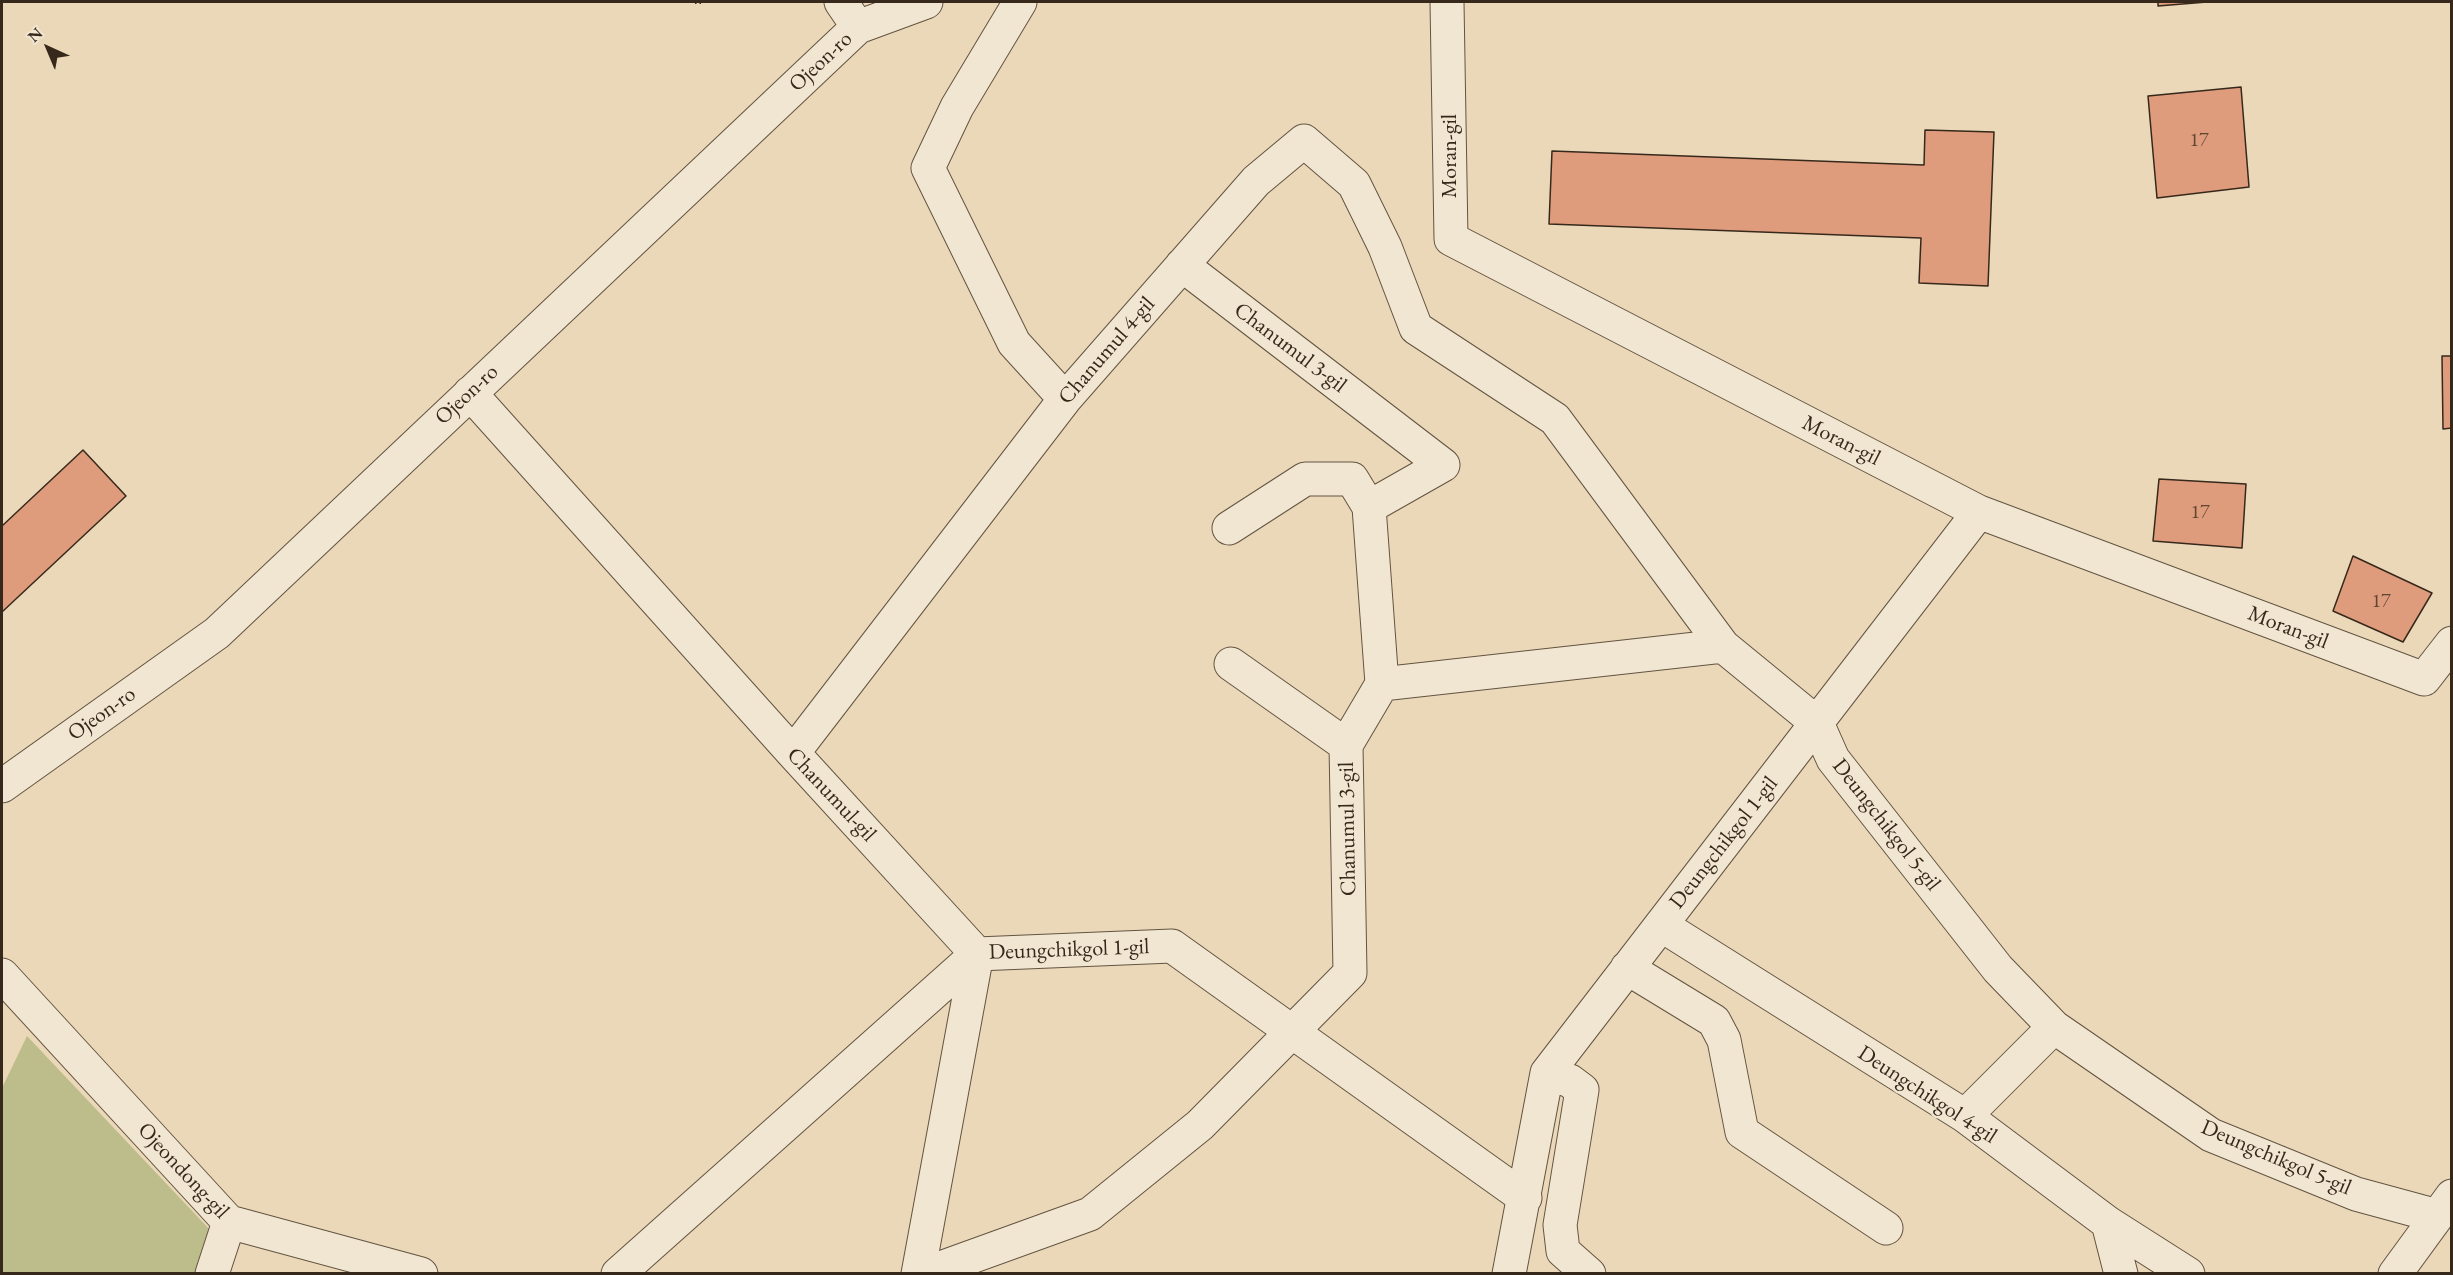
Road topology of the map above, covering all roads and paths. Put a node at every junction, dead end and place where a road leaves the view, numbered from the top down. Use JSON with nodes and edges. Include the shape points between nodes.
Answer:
{"nodes":[{"id":1,"x":695,"y":2,"type":"edge"},
{"id":2,"x":702,"y":2,"type":"edge"},
{"id":3,"x":926,"y":2,"type":"edge"},
{"id":4,"x":1020,"y":2,"type":"edge"},
{"id":5,"x":1447,"y":2,"type":"edge"},
{"id":6,"x":849,"y":14,"type":"edge"},
{"id":7,"x":1182,"y":265,"type":"junction"},
{"id":8,"x":1416,"y":328,"type":"joint"},
{"id":9,"x":470,"y":393,"type":"junction"},
{"id":10,"x":1065,"y":399,"type":"junction"},
{"id":11,"x":1369,"y":507,"type":"junction"},
{"id":12,"x":1979,"y":512,"type":"junction"},
{"id":13,"x":1229,"y":528,"type":"dead end"},
{"id":14,"x":2451,"y":643,"type":"edge"},
{"id":15,"x":1723,"y":646,"type":"junction"},
{"id":16,"x":1231,"y":663,"type":"dead end"},
{"id":17,"x":1382,"y":684,"type":"junction"},
{"id":18,"x":1816,"y":723,"type":"junction"},
{"id":19,"x":1346,"y":746,"type":"junction"},
{"id":20,"x":793,"y":753,"type":"junction"},
{"id":21,"x":2,"y":786,"type":"edge"},
{"id":22,"x":1661,"y":925,"type":"junction"},
{"id":23,"x":977,"y":954,"type":"junction"},
{"id":24,"x":1628,"y":968,"type":"junction"},
{"id":25,"x":3,"y":980,"type":"edge"},
{"id":26,"x":2054,"y":1027,"type":"junction"},
{"id":27,"x":1292,"y":1032,"type":"junction"},
{"id":28,"x":1547,"y":1072,"type":"junction"},
{"id":29,"x":1965,"y":1116,"type":"junction"},
{"id":30,"x":1525,"y":1198,"type":"junction"},
{"id":31,"x":2444,"y":1206,"type":"edge"},
{"id":32,"x":229,"y":1222,"type":"junction"},
{"id":33,"x":2108,"y":1223,"type":"junction"},
{"id":34,"x":1886,"y":1228,"type":"dead end"},
{"id":35,"x":212,"y":1274,"type":"edge"},
{"id":36,"x":421,"y":1274,"type":"edge"},
{"id":37,"x":618,"y":1274,"type":"edge"},
{"id":38,"x":918,"y":1274,"type":"edge"},
{"id":39,"x":924,"y":1274,"type":"edge"},
{"id":40,"x":1509,"y":1274,"type":"edge"},
{"id":41,"x":1589,"y":1274,"type":"edge"},
{"id":42,"x":2121,"y":1274,"type":"edge"},
{"id":43,"x":2188,"y":1274,"type":"edge"},
{"id":44,"x":2395,"y":1274,"type":"edge"}],
"edges":[{"from":1,"to":2,"type":"path"},
{"from":3,"to":6,"type":"street","name":"Ojeon-ro"},
{"from":4,"to":10,"type":"street","via":[[957,107],[928,168],[1014,344]]},
{"from":5,"to":12,"type":"street","name":"Moran-gil","via":[[1451,239]]},
{"from":6,"to":9,"type":"street","name":"Ojeon-ro"},
{"from":7,"to":8,"type":"street","name":"Chanumul 4-gil","via":[[1256,181],[1304,141],[1354,183],[1385,247]]},
{"from":7,"to":10,"type":"street","name":"Chanumul 4-gil"},
{"from":7,"to":11,"type":"street","name":"Chanumul 3-gil","via":[[1443,465]]},
{"from":8,"to":15,"type":"street","name":"Deungchikgol 5-gil","via":[[1555,419]]},
{"from":9,"to":20,"type":"street","name":"Chanumul-gil"},
{"from":9,"to":21,"type":"street","name":"Ojeon-ro","via":[[216,633]]},
{"from":10,"to":20,"type":"street","name":"Chanumul 4-gil"},
{"from":11,"to":13,"type":"street","via":[[1352,479],[1305,478]]},
{"from":11,"to":17,"type":"street"},
{"from":12,"to":14,"type":"street","name":"Moran-gil","via":[[2424,679]]},
{"from":12,"to":18,"type":"street","name":"Deungchikgol 1-gil"},
{"from":15,"to":17,"type":"street"},
{"from":15,"to":18,"type":"street","name":"Deungchikgol 5-gil"},
{"from":16,"to":19,"type":"street"},
{"from":17,"to":19,"type":"street","name":"Chanumul 3-gil"},
{"from":18,"to":22,"type":"street","name":"Deungchikgol 1-gil"},
{"from":18,"to":26,"type":"street","name":"Deungchikgol 5-gil","via":[[1833,759],[1998,969]]},
{"from":19,"to":27,"type":"street","name":"Chanumul 3-gil","via":[[1350,973]]},
{"from":20,"to":23,"type":"street","name":"Chanumul-gil"},
{"from":22,"to":24,"type":"street","name":"Deungchikgol 1-gil"},
{"from":22,"to":29,"type":"street","name":"Deungchikgol 4-gil"},
{"from":23,"to":27,"type":"street","name":"Deungchikgol 1-gil","via":[[1172,946]]},
{"from":23,"to":37,"type":"street","name":"Deungchikgol 1-gil"},
{"from":23,"to":38,"type":"street"},
{"from":24,"to":28,"type":"street","name":"Deungchikgol 1-gil"},
{"from":24,"to":34,"type":"street","via":[[1714,1020],[1725,1040],[1742,1132]]},
{"from":25,"to":32,"type":"street","name":"Ojeondong-gil"},
{"from":26,"to":29,"type":"street"},
{"from":26,"to":31,"type":"street","name":"Deungchikgol 5-gil","via":[[2211,1135],[2356,1194]]},
{"from":27,"to":30,"type":"street","name":"Deungchikgol 1-gil"},
{"from":27,"to":39,"type":"street","name":"Chanumul 3-gil","via":[[1200,1125],[1090,1214]]},
{"from":28,"to":30,"type":"street","name":"Deungchikgol 1-gil"},
{"from":28,"to":41,"type":"street","via":[[1582,1090],[1560,1226],[1563,1251]]},
{"from":29,"to":33,"type":"street","name":"Deungchikgol 4-gil"},
{"from":30,"to":40,"type":"street","name":"Deungchikgol 1-gil"},
{"from":31,"to":44,"type":"street"},
{"from":32,"to":35,"type":"street"},
{"from":32,"to":36,"type":"street","name":"Ojeondong-gil"},
{"from":33,"to":42,"type":"street"},
{"from":33,"to":43,"type":"street","name":"Deungchikgol 4-gil"}]}
